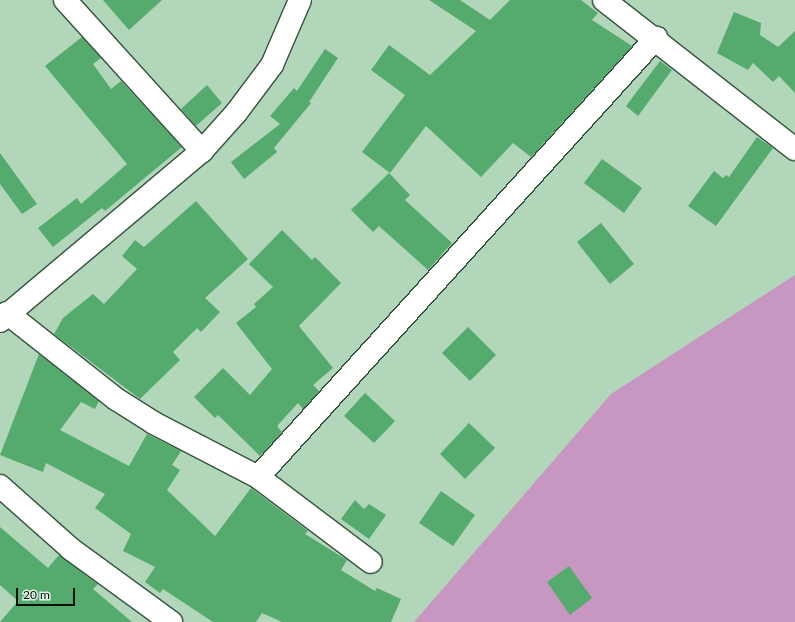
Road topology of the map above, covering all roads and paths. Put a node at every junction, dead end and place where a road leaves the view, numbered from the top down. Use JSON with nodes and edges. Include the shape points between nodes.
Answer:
{"nodes":[{"id":1,"x":65,"y":0,"type":"edge"},
{"id":2,"x":300,"y":0,"type":"edge"},
{"id":3,"x":604,"y":0,"type":"edge"},
{"id":4,"x":656,"y":38,"type":"junction"},
{"id":5,"x":795,"y":149,"type":"edge"},
{"id":6,"x":202,"y":150,"type":"junction"},
{"id":7,"x":4,"y":317,"type":"edge"},
{"id":8,"x":258,"y":477,"type":"junction"},
{"id":9,"x":0,"y":486,"type":"edge"},
{"id":10,"x":371,"y":562,"type":"dead end"},
{"id":11,"x":171,"y":622,"type":"edge"}],
"edges":[{"from":1,"to":6,"type":"street"},
{"from":2,"to":6,"type":"street","via":[[272,65],[236,113]]},
{"from":3,"to":4,"type":"street"},
{"from":4,"to":5,"type":"street"},
{"from":4,"to":8,"type":"street"},
{"from":6,"to":7,"type":"street"},
{"from":7,"to":8,"type":"street","via":[[116,399],[154,423]]},
{"from":8,"to":10,"type":"street"},
{"from":9,"to":11,"type":"street","via":[[71,549]]}]}
